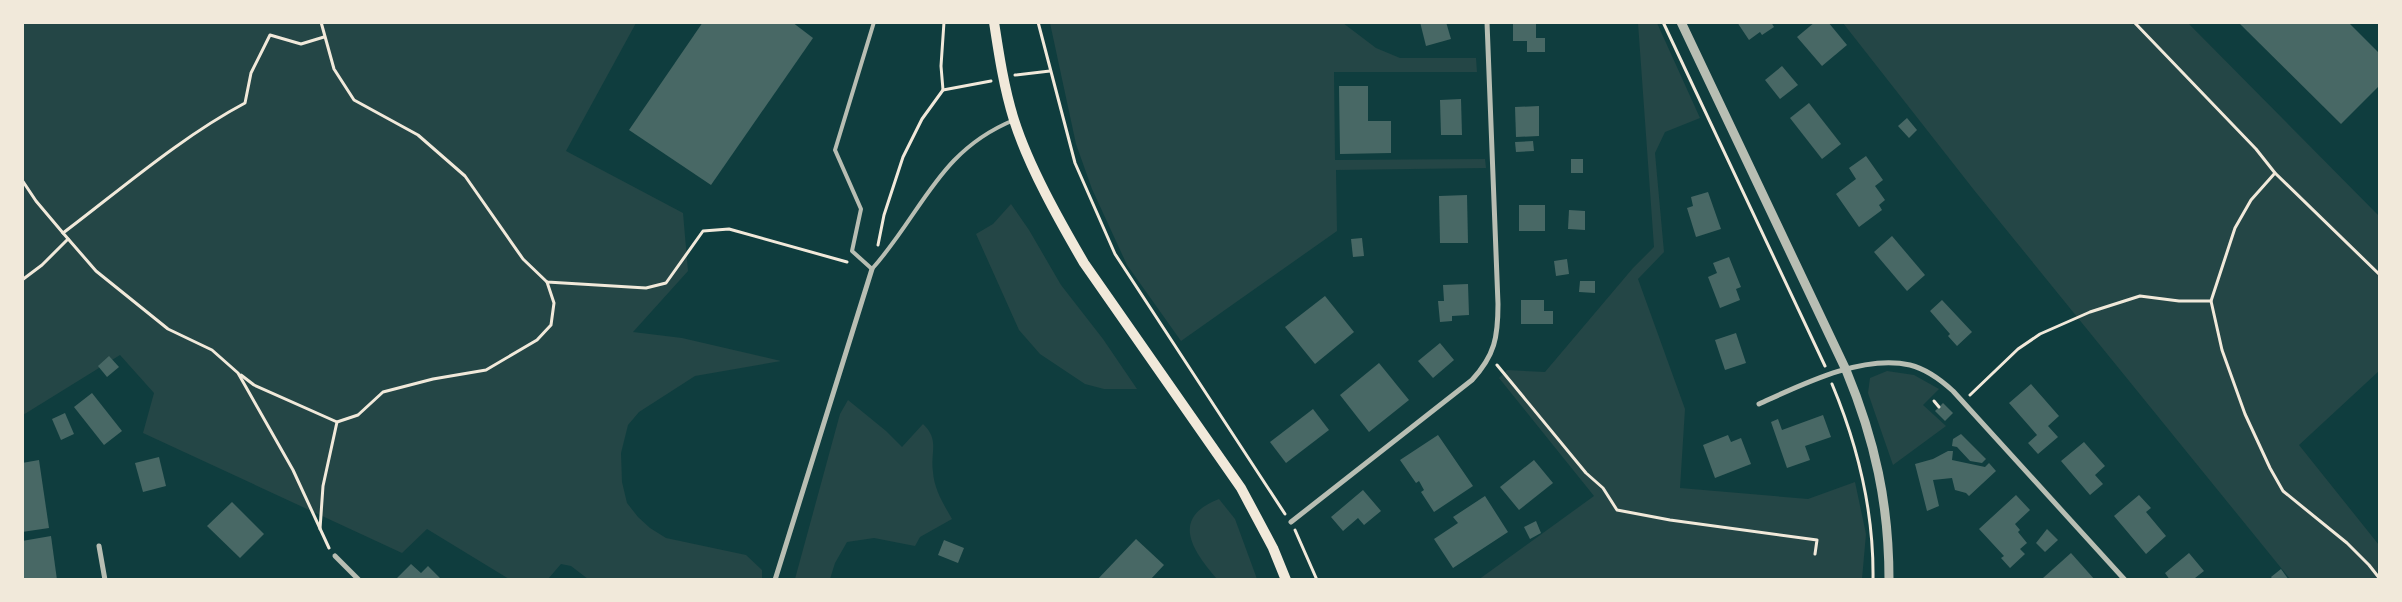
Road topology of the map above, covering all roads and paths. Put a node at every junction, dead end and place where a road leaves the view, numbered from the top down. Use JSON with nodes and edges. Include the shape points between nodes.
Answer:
{"nodes":[{"id":1,"x":321,"y":22,"type":"edge"},
{"id":2,"x":874,"y":22,"type":"edge"},
{"id":3,"x":944,"y":22,"type":"edge"},
{"id":4,"x":994,"y":22,"type":"edge"},
{"id":5,"x":1038,"y":22,"type":"edge"},
{"id":6,"x":1486,"y":22,"type":"edge"},
{"id":7,"x":1663,"y":22,"type":"edge"},
{"id":8,"x":1681,"y":22,"type":"edge"},
{"id":9,"x":2134,"y":22,"type":"edge"},
{"id":10,"x":324,"y":37,"type":"junction"},
{"id":11,"x":1050,"y":71,"type":"junction"},
{"id":12,"x":1015,"y":75,"type":"dead end"},
{"id":13,"x":991,"y":81,"type":"dead end"},
{"id":14,"x":942,"y":90,"type":"junction"},
{"id":15,"x":1014,"y":120,"type":"junction"},
{"id":16,"x":2275,"y":173,"type":"junction"},
{"id":17,"x":22,"y":180,"type":"edge"},
{"id":18,"x":63,"y":234,"type":"junction"},
{"id":19,"x":68,"y":239,"type":"junction"},
{"id":20,"x":872,"y":269,"type":"junction"},
{"id":21,"x":2380,"y":275,"type":"edge"},
{"id":22,"x":22,"y":280,"type":"edge"},
{"id":23,"x":547,"y":282,"type":"junction"},
{"id":24,"x":2211,"y":300,"type":"junction"},
{"id":25,"x":1490,"y":358,"type":"junction"},
{"id":26,"x":1846,"y":370,"type":"junction"},
{"id":27,"x":238,"y":373,"type":"junction"},
{"id":28,"x":1828,"y":375,"type":"junction"},
{"id":29,"x":1934,"y":401,"type":"dead end"},
{"id":30,"x":1963,"y":402,"type":"junction"},
{"id":31,"x":1758,"y":404,"type":"dead end"},
{"id":32,"x":1939,"y":407,"type":"dead end"},
{"id":33,"x":337,"y":422,"type":"junction"},
{"id":34,"x":1291,"y":522,"type":"junction"},
{"id":35,"x":320,"y":529,"type":"junction"},
{"id":36,"x":99,"y":546,"type":"dead end"},
{"id":37,"x":1815,"y":554,"type":"dead end"},
{"id":38,"x":335,"y":556,"type":"joint"},
{"id":39,"x":2380,"y":579,"type":"edge"},
{"id":40,"x":105,"y":580,"type":"edge"},
{"id":41,"x":359,"y":580,"type":"edge"},
{"id":42,"x":775,"y":580,"type":"edge"},
{"id":43,"x":1286,"y":580,"type":"edge"},
{"id":44,"x":1317,"y":580,"type":"edge"},
{"id":45,"x":1873,"y":580,"type":"edge"},
{"id":46,"x":1889,"y":580,"type":"edge"},
{"id":47,"x":2125,"y":580,"type":"edge"}],
"edges":[{"from":1,"to":10,"type":"path"},
{"from":2,"to":20,"type":"lane","via":[[835,150],[861,209],[852,251]]},
{"from":3,"to":14,"type":"path"},
{"from":4,"to":15,"type":"main road"},
{"from":5,"to":11,"type":"path"},
{"from":6,"to":25,"type":"street","via":[[1498,304],[1496,342]]},
{"from":7,"to":28,"type":"path"},
{"from":8,"to":26,"type":"street"},
{"from":9,"to":16,"type":"path"},
{"from":10,"to":18,"type":"path","via":[[301,44],[270,35],[251,73],[244,104],[225,114]]},
{"from":10,"to":23,"type":"path","via":[[334,69],[354,100],[418,135],[465,176],[523,259]]},
{"from":11,"to":12,"type":"path"},
{"from":11,"to":34,"type":"path","via":[[1075,163],[1115,254]]},
{"from":13,"to":14,"type":"path"},
{"from":14,"to":20,"type":"path","via":[[922,119],[903,157],[884,215]]},
{"from":15,"to":20,"type":"lane","via":[[990,130],[942,172],[891,248]]},
{"from":15,"to":43,"type":"main road","via":[[1043,187],[1073,244],[1241,488]]},
{"from":16,"to":21,"type":"path"},
{"from":16,"to":24,"type":"path","via":[[2251,200],[2235,228]]},
{"from":17,"to":18,"type":"path"},
{"from":18,"to":19,"type":"path"},
{"from":19,"to":22,"type":"path"},
{"from":19,"to":27,"type":"path","via":[[96,271],[161,323],[212,350]]},
{"from":20,"to":23,"type":"path","via":[[729,229],[703,231],[666,283],[646,288]]},
{"from":20,"to":42,"type":"street"},
{"from":23,"to":33,"type":"path","via":[[554,304],[551,325],[538,340],[486,370],[383,392],[358,415]]},
{"from":24,"to":30,"type":"path","via":[[2179,301],[2140,296],[2090,312],[2040,334],[2018,349]]},
{"from":24,"to":39,"type":"path","via":[[2222,350],[2245,414],[2283,491],[2347,543]]},
{"from":25,"to":34,"type":"street","via":[[1472,380]]},
{"from":25,"to":37,"type":"path","via":[[1586,474],[1604,488],[1617,510],[1817,540]]},
{"from":26,"to":28,"type":"street"},
{"from":26,"to":30,"type":"street","via":[[1870,365],[1910,366],[1943,382]]},
{"from":26,"to":46,"type":"street","via":[[1878,464],[1888,532]]},
{"from":27,"to":33,"type":"path","via":[[254,386]]},
{"from":27,"to":35,"type":"path","via":[[292,470]]},
{"from":28,"to":31,"type":"street"},
{"from":28,"to":45,"type":"path","via":[[1856,450],[1866,490],[1873,547]]},
{"from":29,"to":32,"type":"path"},
{"from":30,"to":47,"type":"street"},
{"from":33,"to":35,"type":"path","via":[[323,486]]},
{"from":34,"to":44,"type":"path"},
{"from":35,"to":38,"type":"path"},
{"from":36,"to":40,"type":"street"},
{"from":38,"to":41,"type":"street"}]}
